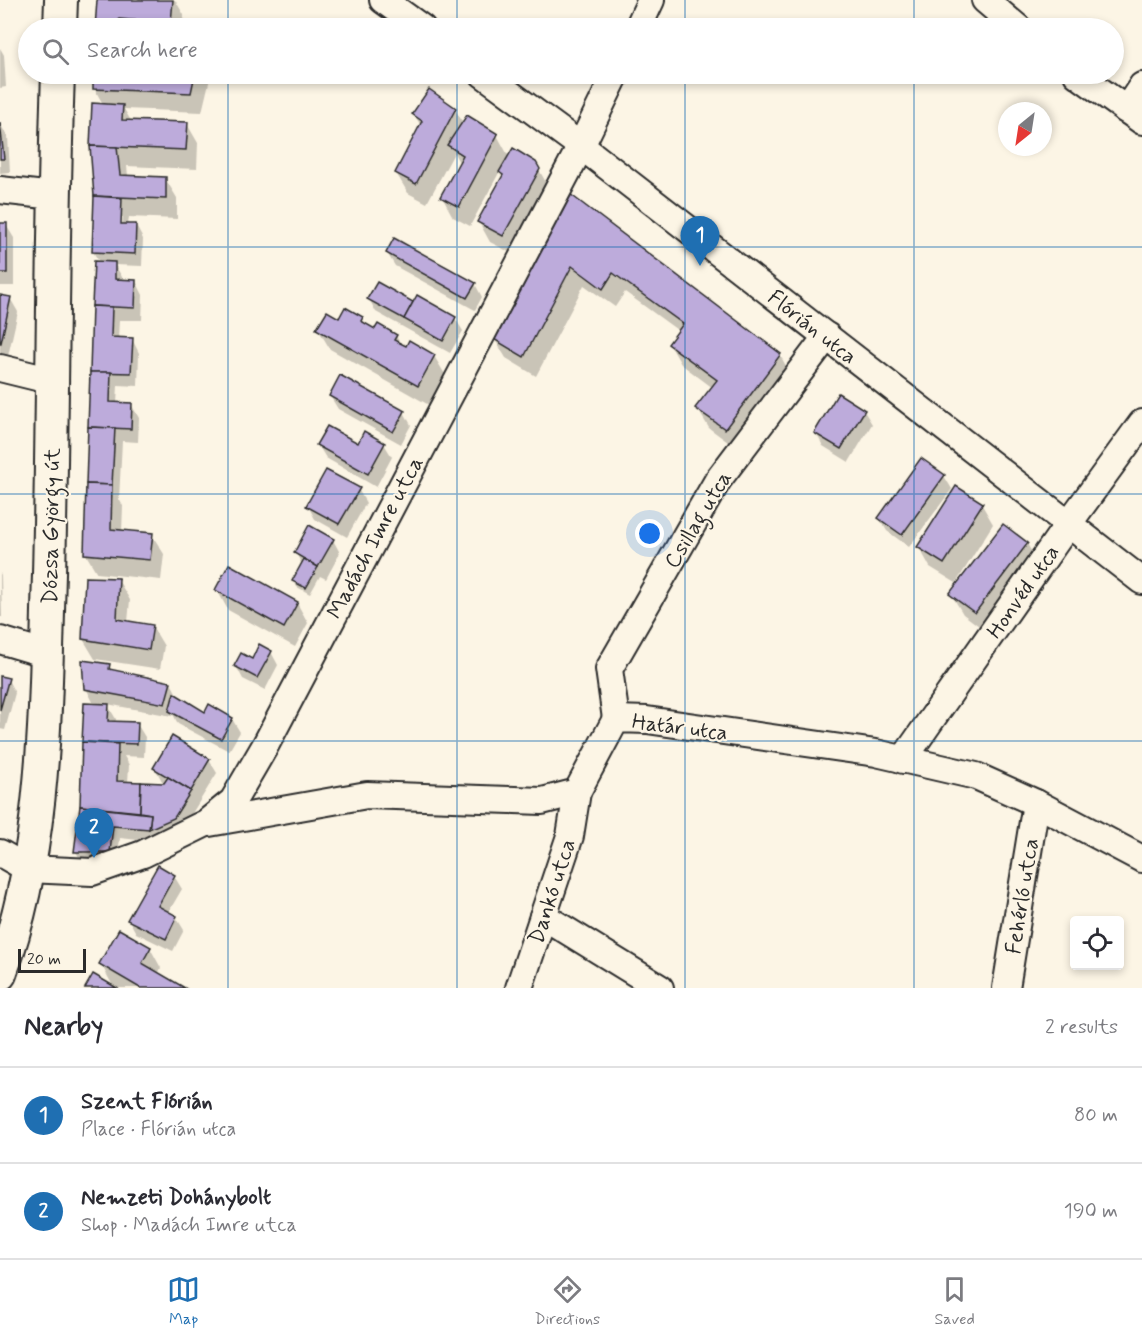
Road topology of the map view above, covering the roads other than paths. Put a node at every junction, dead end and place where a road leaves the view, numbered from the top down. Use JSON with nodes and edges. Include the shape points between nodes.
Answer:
{"nodes":[{"id":1,"x":61,"y":0,"type":"edge"},
{"id":2,"x":383,"y":0,"type":"edge"},
{"id":3,"x":651,"y":0,"type":"edge"},
{"id":4,"x":985,"y":0,"type":"edge"},
{"id":5,"x":60,"y":18,"type":"edge"},
{"id":6,"x":408,"y":18,"type":"edge"},
{"id":7,"x":643,"y":18,"type":"edge"},
{"id":8,"x":1006,"y":18,"type":"edge"},
{"id":9,"x":58,"y":84,"type":"edge"},
{"id":10,"x":496,"y":84,"type":"edge"},
{"id":11,"x":611,"y":84,"type":"edge"},
{"id":12,"x":1091,"y":84,"type":"edge"},
{"id":13,"x":1142,"y":86,"type":"edge"},
{"id":14,"x":1134,"y":115,"type":"edge"},
{"id":15,"x":580,"y":146,"type":"junction"},
{"id":16,"x":0,"y":190,"type":"edge"},
{"id":17,"x":54,"y":196,"type":"junction"},
{"id":18,"x":827,"y":336,"type":"junction"},
{"id":19,"x":0,"y":368,"type":"edge"},
{"id":20,"x":53,"y":381,"type":"junction"},
{"id":21,"x":1142,"y":423,"type":"edge"},
{"id":22,"x":1069,"y":523,"type":"junction"},
{"id":23,"x":1142,"y":581,"type":"edge"},
{"id":24,"x":0,"y":640,"type":"edge"},
{"id":25,"x":47,"y":654,"type":"junction"},
{"id":26,"x":616,"y":719,"type":"junction"},
{"id":27,"x":903,"y":760,"type":"junction"},
{"id":28,"x":577,"y":792,"type":"junction"},
{"id":29,"x":1036,"y":803,"type":"junction"},
{"id":30,"x":206,"y":823,"type":"junction"},
{"id":31,"x":0,"y":853,"type":"edge"},
{"id":32,"x":1142,"y":859,"type":"edge"},
{"id":33,"x":28,"y":869,"type":"junction"},
{"id":34,"x":543,"y":916,"type":"junction"},
{"id":35,"x":0,"y":974,"type":"edge"},
{"id":36,"x":519,"y":988,"type":"edge"},
{"id":37,"x":660,"y":988,"type":"edge"},
{"id":38,"x":1006,"y":988,"type":"edge"}],
"edges":[{"from":1,"to":5,"type":"main road"},
{"from":2,"to":6,"type":"street"},
{"from":3,"to":7,"type":"street"},
{"from":4,"to":8,"type":"street"},
{"from":9,"to":17,"type":"main road","name":"Dózsa György út"},
{"from":10,"to":15,"type":"street","name":"Flórián utca"},
{"from":11,"to":15,"type":"street","name":"Madách Imre utca"},
{"from":12,"to":14,"type":"street"},
{"from":13,"to":14,"type":"street"},
{"from":15,"to":18,"type":"street","name":"Flórián utca"},
{"from":15,"to":30,"type":"street","name":"Madách Imre utca","via":[[265,746],[233,801]]},
{"from":16,"to":17,"type":"street"},
{"from":17,"to":20,"type":"main road","name":"Dózsa György út"},
{"from":18,"to":22,"type":"street","name":"Flórián utca"},
{"from":18,"to":26,"type":"street","name":"Csillag utca","via":[[718,480],[609,669]]},
{"from":19,"to":20,"type":"street"},
{"from":20,"to":25,"type":"main road","name":"Dózsa György út"},
{"from":21,"to":22,"type":"street","name":"Honvéd utca"},
{"from":22,"to":23,"type":"street","name":"Flórián utca"},
{"from":22,"to":27,"type":"street","name":"Honvéd utca"},
{"from":24,"to":25,"type":"street"},
{"from":25,"to":33,"type":"main road","name":"Dózsa György út","via":[[38,805]]},
{"from":26,"to":27,"type":"street","name":"Határ utca","via":[[648,720]]},
{"from":26,"to":28,"type":"street","name":"Határ utca"},
{"from":27,"to":29,"type":"street","name":"Határ utca","via":[[976,777]]},
{"from":28,"to":30,"type":"street","via":[[542,801],[367,795]]},
{"from":28,"to":34,"type":"street","name":"Dankó utca","via":[[570,836]]},
{"from":29,"to":32,"type":"street","name":"Határ utca"},
{"from":29,"to":38,"type":"street","name":"Fehérló utca"},
{"from":30,"to":33,"type":"street","name":"Madách Imre utca","via":[[143,854],[92,872]]},
{"from":31,"to":33,"type":"street"},
{"from":33,"to":35,"type":"main road","name":"Dózsa György út"},
{"from":34,"to":36,"type":"street","name":"Dankó utca"},
{"from":34,"to":37,"type":"street"}]}
